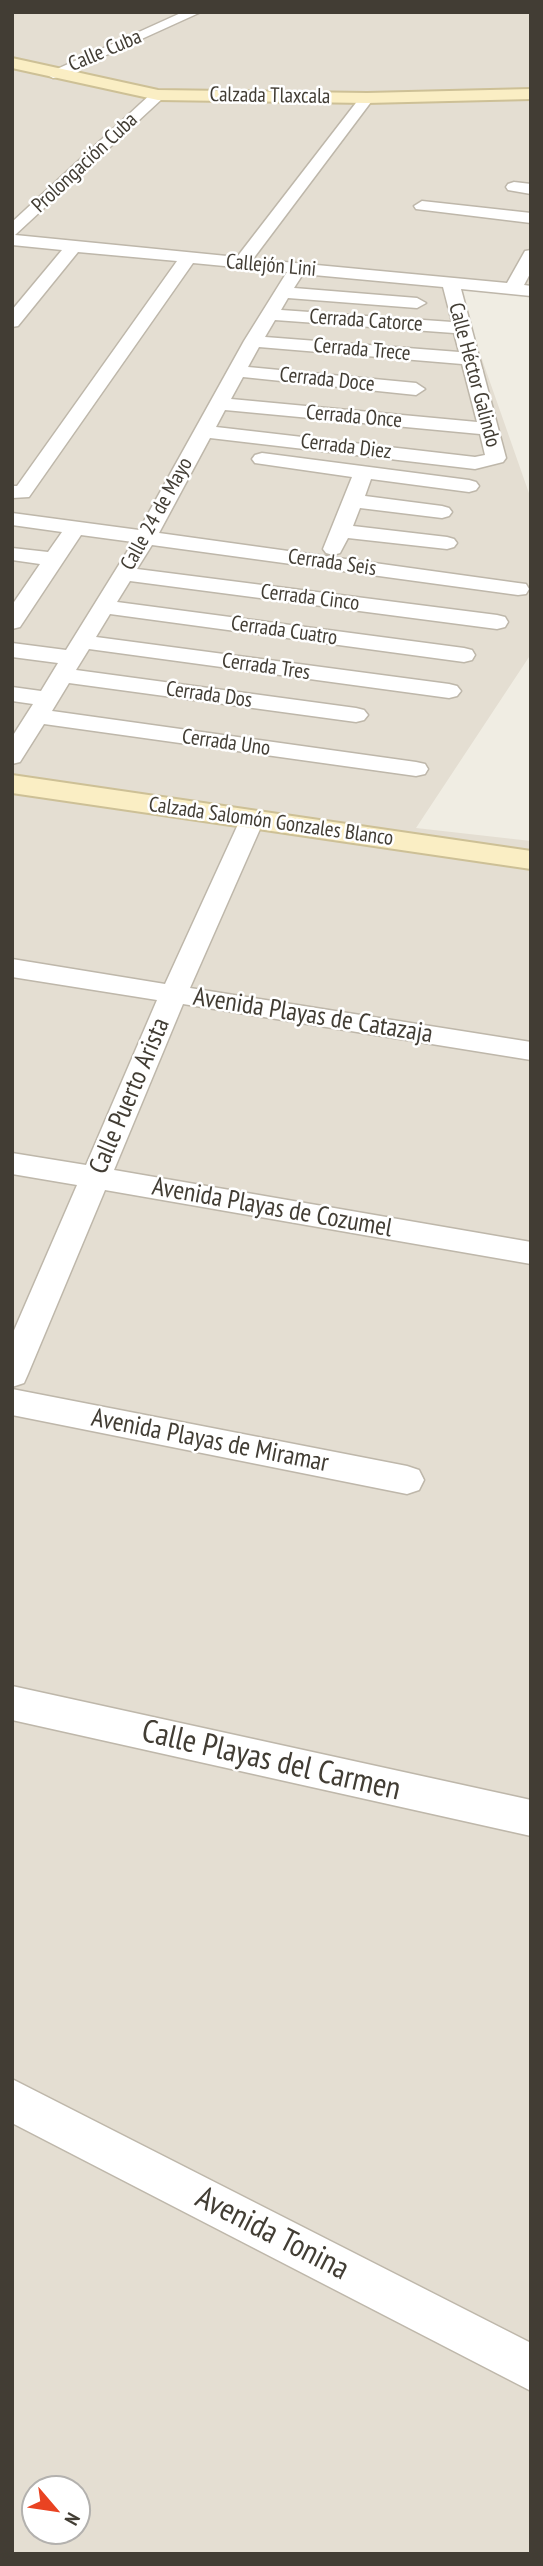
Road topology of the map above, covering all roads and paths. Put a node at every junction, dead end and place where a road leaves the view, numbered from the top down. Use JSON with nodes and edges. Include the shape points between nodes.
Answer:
{"nodes":[{"id":1,"x":195,"y":12,"type":"edge"},
{"id":2,"x":12,"y":63,"type":"edge"},
{"id":3,"x":52,"y":74,"type":"junction"},
{"id":4,"x":531,"y":94,"type":"edge"},
{"id":5,"x":158,"y":95,"type":"junction"},
{"id":6,"x":367,"y":98,"type":"junction"},
{"id":7,"x":514,"y":187,"type":"dead end"},
{"id":8,"x":531,"y":188,"type":"edge"},
{"id":9,"x":422,"y":206,"type":"dead end"},
{"id":10,"x":531,"y":218,"type":"edge"},
{"id":11,"x":12,"y":231,"type":"edge"},
{"id":12,"x":12,"y":240,"type":"edge"},
{"id":13,"x":74,"y":246,"type":"junction"},
{"id":14,"x":531,"y":255,"type":"edge"},
{"id":15,"x":188,"y":258,"type":"junction"},
{"id":16,"x":241,"y":263,"type":"junction"},
{"id":17,"x":298,"y":268,"type":"junction"},
{"id":18,"x":450,"y":282,"type":"junction"},
{"id":19,"x":513,"y":289,"type":"junction"},
{"id":20,"x":531,"y":290,"type":"edge"},
{"id":21,"x":282,"y":292,"type":"junction"},
{"id":22,"x":443,"y":305,"type":"junction"},
{"id":23,"x":270,"y":314,"type":"junction"},
{"id":24,"x":12,"y":322,"type":"edge"},
{"id":25,"x":462,"y":328,"type":"junction"},
{"id":26,"x":253,"y":341,"type":"junction"},
{"id":27,"x":472,"y":359,"type":"junction"},
{"id":28,"x":237,"y":371,"type":"junction"},
{"id":29,"x":416,"y":389,"type":"dead end"},
{"id":30,"x":219,"y":404,"type":"junction"},
{"id":31,"x":489,"y":429,"type":"junction"},
{"id":32,"x":204,"y":430,"type":"junction"},
{"id":33,"x":192,"y":450,"type":"junction"},
{"id":34,"x":218,"y":453,"type":"dead end"},
{"id":35,"x":245,"y":457,"type":"dead end"},
{"id":36,"x":488,"y":462,"type":"joint"},
{"id":37,"x":364,"y":472,"type":"junction"},
{"id":38,"x":469,"y":486,"type":"dead end"},
{"id":39,"x":17,"y":492,"type":"edge"},
{"id":40,"x":353,"y":500,"type":"junction"},
{"id":41,"x":442,"y":512,"type":"dead end"},
{"id":42,"x":12,"y":519,"type":"edge"},
{"id":43,"x":75,"y":528,"type":"junction"},
{"id":44,"x":340,"y":531,"type":"junction"},
{"id":45,"x":146,"y":537,"type":"junction"},
{"id":46,"x":447,"y":543,"type":"dead end"},
{"id":47,"x":12,"y":554,"type":"edge"},
{"id":48,"x":54,"y":559,"type":"junction"},
{"id":49,"x":327,"y":563,"type":"junction"},
{"id":50,"x":124,"y":574,"type":"junction"},
{"id":51,"x":518,"y":589,"type":"dead end"},
{"id":52,"x":104,"y":607,"type":"junction"},
{"id":53,"x":12,"y":622,"type":"edge"},
{"id":54,"x":497,"y":622,"type":"dead end"},
{"id":55,"x":12,"y":650,"type":"edge"},
{"id":56,"x":464,"y":655,"type":"dead end"},
{"id":57,"x":73,"y":658,"type":"junction"},
{"id":58,"x":449,"y":691,"type":"dead end"},
{"id":59,"x":12,"y":694,"type":"edge"},
{"id":60,"x":42,"y":708,"type":"junction"},
{"id":61,"x":356,"y":716,"type":"dead end"},
{"id":62,"x":12,"y":757,"type":"edge"},
{"id":63,"x":416,"y":769,"type":"dead end"},
{"id":64,"x":12,"y":784,"type":"edge"},
{"id":65,"x":252,"y":820,"type":"junction"},
{"id":66,"x":531,"y":860,"type":"edge"},
{"id":67,"x":12,"y":968,"type":"edge"},
{"id":68,"x":174,"y":993,"type":"junction"},
{"id":69,"x":531,"y":1051,"type":"edge"},
{"id":70,"x":12,"y":1163,"type":"edge"},
{"id":71,"x":94,"y":1177,"type":"junction"},
{"id":72,"x":531,"y":1253,"type":"edge"},
{"id":73,"x":12,"y":1374,"type":"edge"},
{"id":74,"x":12,"y":1402,"type":"edge"},
{"id":75,"x":407,"y":1480,"type":"dead end"},
{"id":76,"x":12,"y":1703,"type":"edge"},
{"id":77,"x":531,"y":1818,"type":"edge"},
{"id":78,"x":12,"y":2099,"type":"edge"},
{"id":79,"x":531,"y":2368,"type":"edge"}],
"edges":[{"from":1,"to":3,"type":"street","name":"Calle Cuba"},
{"from":2,"to":3,"type":"main road","name":"Calzada Tlaxcala"},
{"from":3,"to":5,"type":"main road","name":"Calzada Tlaxcala"},
{"from":4,"to":6,"type":"main road","name":"Calzada Tlaxcala"},
{"from":5,"to":6,"type":"main road","name":"Calzada Tlaxcala"},
{"from":5,"to":11,"type":"street","name":"Prolongación Cuba"},
{"from":6,"to":16,"type":"street"},
{"from":7,"to":8,"type":"street"},
{"from":9,"to":10,"type":"street"},
{"from":12,"to":13,"type":"street","name":"Callejón Lini"},
{"from":13,"to":15,"type":"street","name":"Callejón Lini"},
{"from":13,"to":24,"type":"street"},
{"from":14,"to":19,"type":"street"},
{"from":15,"to":16,"type":"street","name":"Callejón Lini"},
{"from":15,"to":39,"type":"street"},
{"from":16,"to":17,"type":"street","name":"Callejón Lini"},
{"from":17,"to":18,"type":"street","name":"Callejón Lini"},
{"from":17,"to":21,"type":"street","name":"Calle 24 de Mayo"},
{"from":18,"to":19,"type":"street","name":"Callejón Lini"},
{"from":18,"to":22,"type":"street","name":"Calle Héctor Galindo"},
{"from":19,"to":20,"type":"street","name":"Callejón Lini"},
{"from":21,"to":22,"type":"street"},
{"from":21,"to":23,"type":"street","name":"Calle 24 de Mayo"},
{"from":22,"to":25,"type":"street","name":"Calle Héctor Galindo"},
{"from":23,"to":25,"type":"street","name":"Cerrada Catorce"},
{"from":23,"to":26,"type":"street","name":"Calle 24 de Mayo"},
{"from":25,"to":27,"type":"street","name":"Calle Héctor Galindo"},
{"from":26,"to":27,"type":"street","name":"Cerrada Trece"},
{"from":26,"to":28,"type":"street","name":"Calle 24 de Mayo"},
{"from":27,"to":31,"type":"street","name":"Calle Héctor Galindo"},
{"from":28,"to":29,"type":"street","name":"Cerrada Doce"},
{"from":28,"to":30,"type":"street","name":"Calle 24 de Mayo"},
{"from":30,"to":31,"type":"street","name":"Cerrada Once"},
{"from":30,"to":32,"type":"street","name":"Calle 24 de Mayo"},
{"from":31,"to":36,"type":"street","name":"Calle Héctor Galindo","via":[[496,458]]},
{"from":32,"to":33,"type":"street","name":"Calle 24 de Mayo"},
{"from":32,"to":36,"type":"street","name":"Cerrada Diez"},
{"from":33,"to":34,"type":"street"},
{"from":33,"to":45,"type":"street","name":"Calle 24 de Mayo"},
{"from":35,"to":37,"type":"street"},
{"from":37,"to":38,"type":"street"},
{"from":37,"to":40,"type":"street"},
{"from":40,"to":41,"type":"street"},
{"from":40,"to":44,"type":"street"},
{"from":42,"to":43,"type":"street","name":"Cerrada Seis"},
{"from":43,"to":45,"type":"street","name":"Cerrada Seis"},
{"from":43,"to":48,"type":"street"},
{"from":44,"to":46,"type":"street"},
{"from":44,"to":49,"type":"street"},
{"from":45,"to":49,"type":"street","name":"Cerrada Seis"},
{"from":45,"to":50,"type":"street","name":"Calle 24 de Mayo"},
{"from":47,"to":48,"type":"street"},
{"from":48,"to":53,"type":"street"},
{"from":49,"to":51,"type":"street","name":"Cerrada Seis"},
{"from":50,"to":52,"type":"street","name":"Calle 24 de Mayo"},
{"from":50,"to":54,"type":"street","name":"Cerrada Cinco"},
{"from":52,"to":56,"type":"street","name":"Cerrada Cuatro"},
{"from":52,"to":57,"type":"street","name":"Calle 24 de Mayo"},
{"from":55,"to":57,"type":"street"},
{"from":57,"to":58,"type":"street","name":"Cerrada Tres"},
{"from":57,"to":60,"type":"street","name":"Calle 24 de Mayo"},
{"from":57,"to":61,"type":"street","name":"Cerrada Dos"},
{"from":59,"to":60,"type":"street","name":"Cerrada Uno"},
{"from":60,"to":62,"type":"street","name":"Calle 24 de Mayo"},
{"from":60,"to":63,"type":"street","name":"Cerrada Uno"},
{"from":64,"to":65,"type":"main road","name":"Calzada Salomón Gonzales Blanco"},
{"from":65,"to":66,"type":"main road","name":"Calzada Salomón Gonzales Blanco"},
{"from":65,"to":68,"type":"street","name":"Calle Puerto Arista"},
{"from":67,"to":68,"type":"street","name":"Avenida Playas de Catazaja"},
{"from":68,"to":69,"type":"street","name":"Avenida Playas de Catazaja"},
{"from":68,"to":71,"type":"street","name":"Calle Puerto Arista"},
{"from":70,"to":71,"type":"street","name":"Avenida Playas de Cozumel"},
{"from":71,"to":72,"type":"street","name":"Avenida Playas de Cozumel"},
{"from":71,"to":73,"type":"street","name":"Calle Puerto Arista"},
{"from":74,"to":75,"type":"street","name":"Avenida Playas de Miramar"},
{"from":76,"to":77,"type":"street","name":"Calle Playas del Carmen"},
{"from":78,"to":79,"type":"street","name":"Avenida Tonina"}]}
